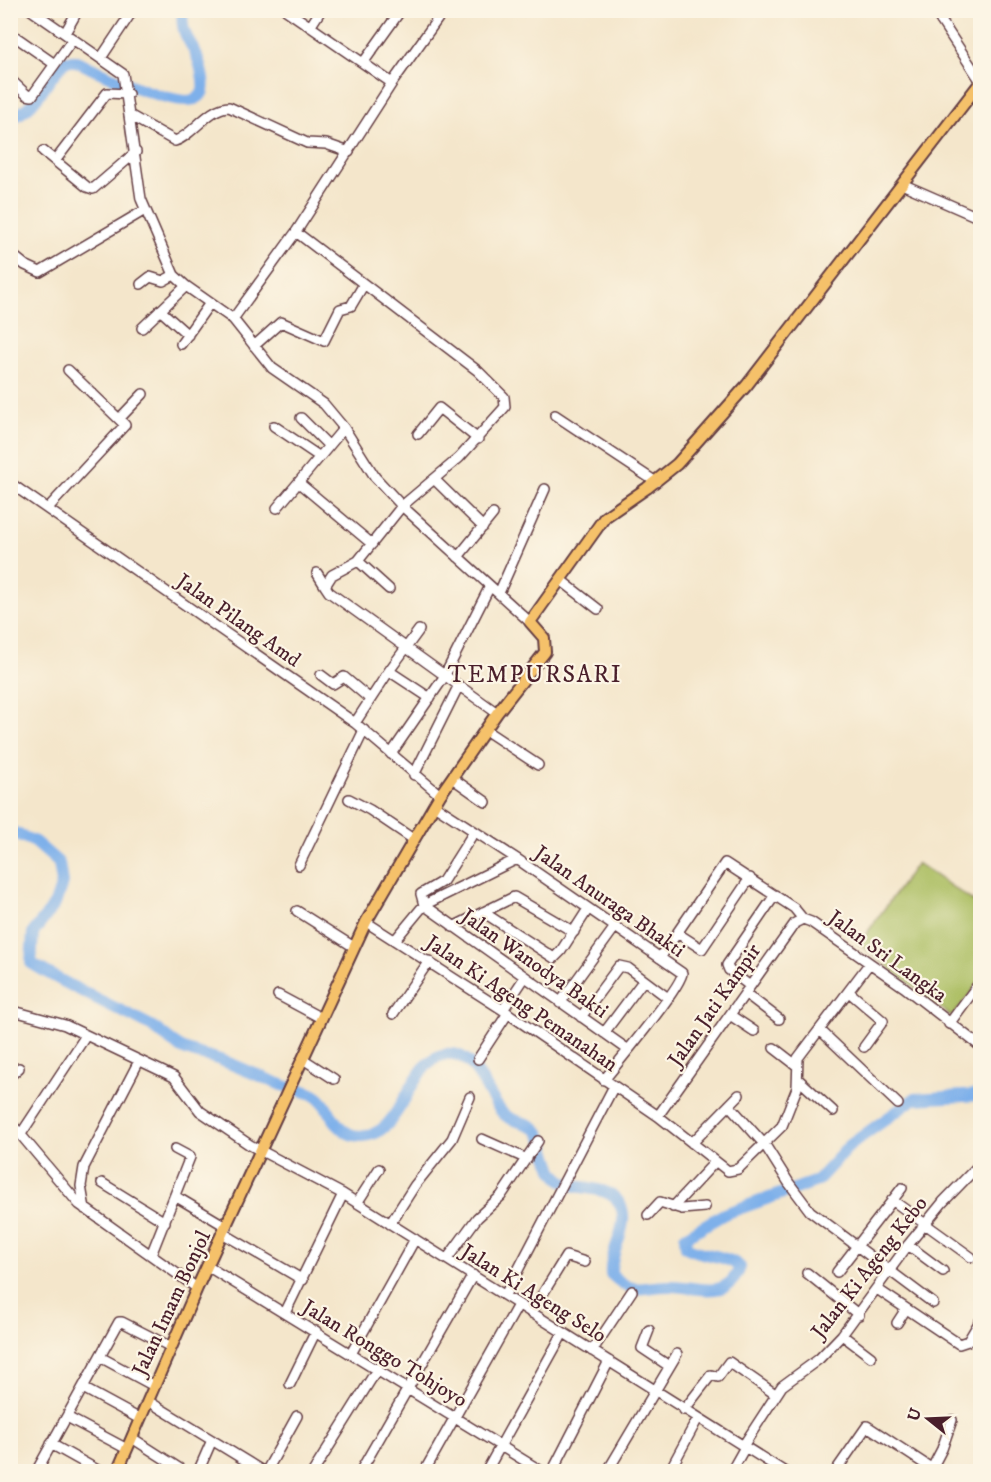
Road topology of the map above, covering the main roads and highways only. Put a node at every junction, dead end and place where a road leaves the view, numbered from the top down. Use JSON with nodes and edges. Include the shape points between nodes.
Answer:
{"nodes":[{"id":1,"x":981,"y":82,"type":"edge"},
{"id":2,"x":117,"y":1472,"type":"edge"}],
"edges":[{"from":1,"to":2,"type":"main road","name":"Jalan Imam Bonjol","via":[[753,379],[656,482],[604,517],[530,622],[544,638],[545,652],[440,795],[366,922],[197,1288]]}]}
